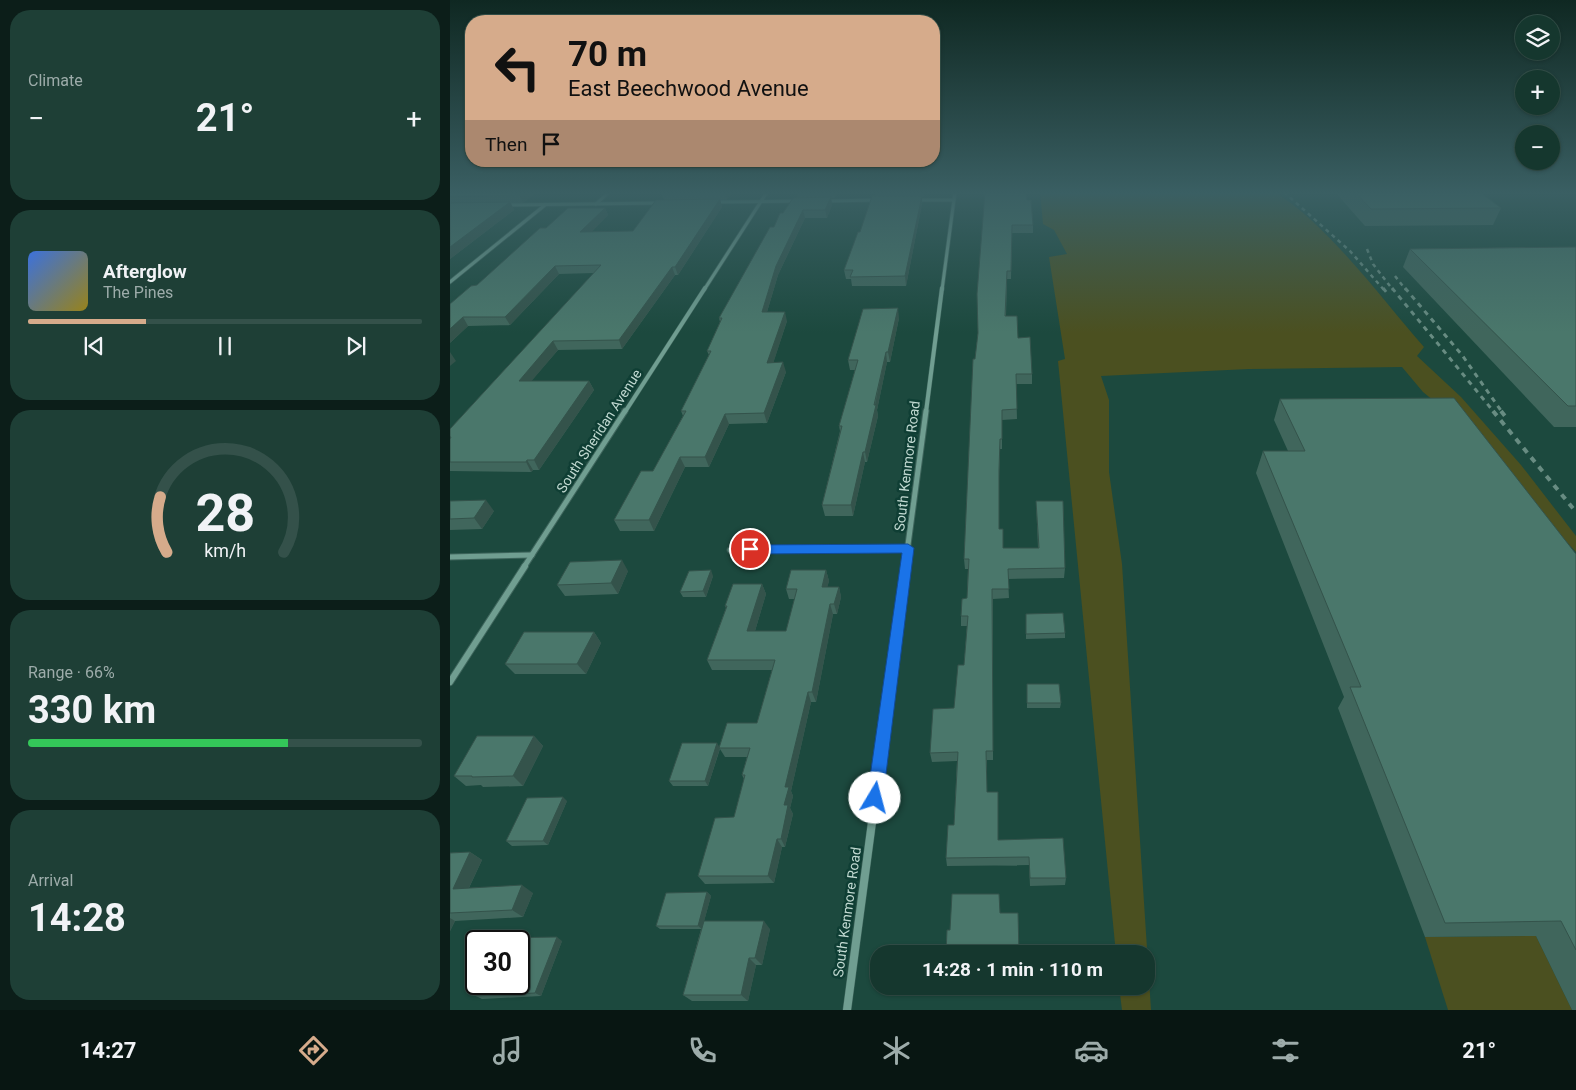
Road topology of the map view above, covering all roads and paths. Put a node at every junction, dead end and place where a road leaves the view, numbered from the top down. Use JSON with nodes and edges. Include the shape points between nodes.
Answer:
{"nodes":[{"id":1,"x":503,"y":239,"type":"edge"},
{"id":2,"x":735,"y":239,"type":"edge"},
{"id":3,"x":949,"y":239,"type":"edge"},
{"id":4,"x":450,"y":282,"type":"edge"},
{"id":5,"x":908,"y":548,"type":"junction"},
{"id":6,"x":730,"y":550,"type":"dead end"},
{"id":7,"x":532,"y":555,"type":"junction"},
{"id":8,"x":450,"y":557,"type":"edge"},
{"id":9,"x":450,"y":682,"type":"edge"},
{"id":10,"x":847,"y":1010,"type":"edge"}],
"edges":[{"from":1,"to":4,"type":"street"},
{"from":2,"to":7,"type":"street","name":"South Sheridan Avenue"},
{"from":3,"to":5,"type":"street","name":"South Kenmore Road"},
{"from":5,"to":6,"type":"street"},
{"from":5,"to":10,"type":"street","name":"South Kenmore Road"},
{"from":7,"to":8,"type":"street"},
{"from":7,"to":9,"type":"street","name":"South Sheridan Avenue"}]}
